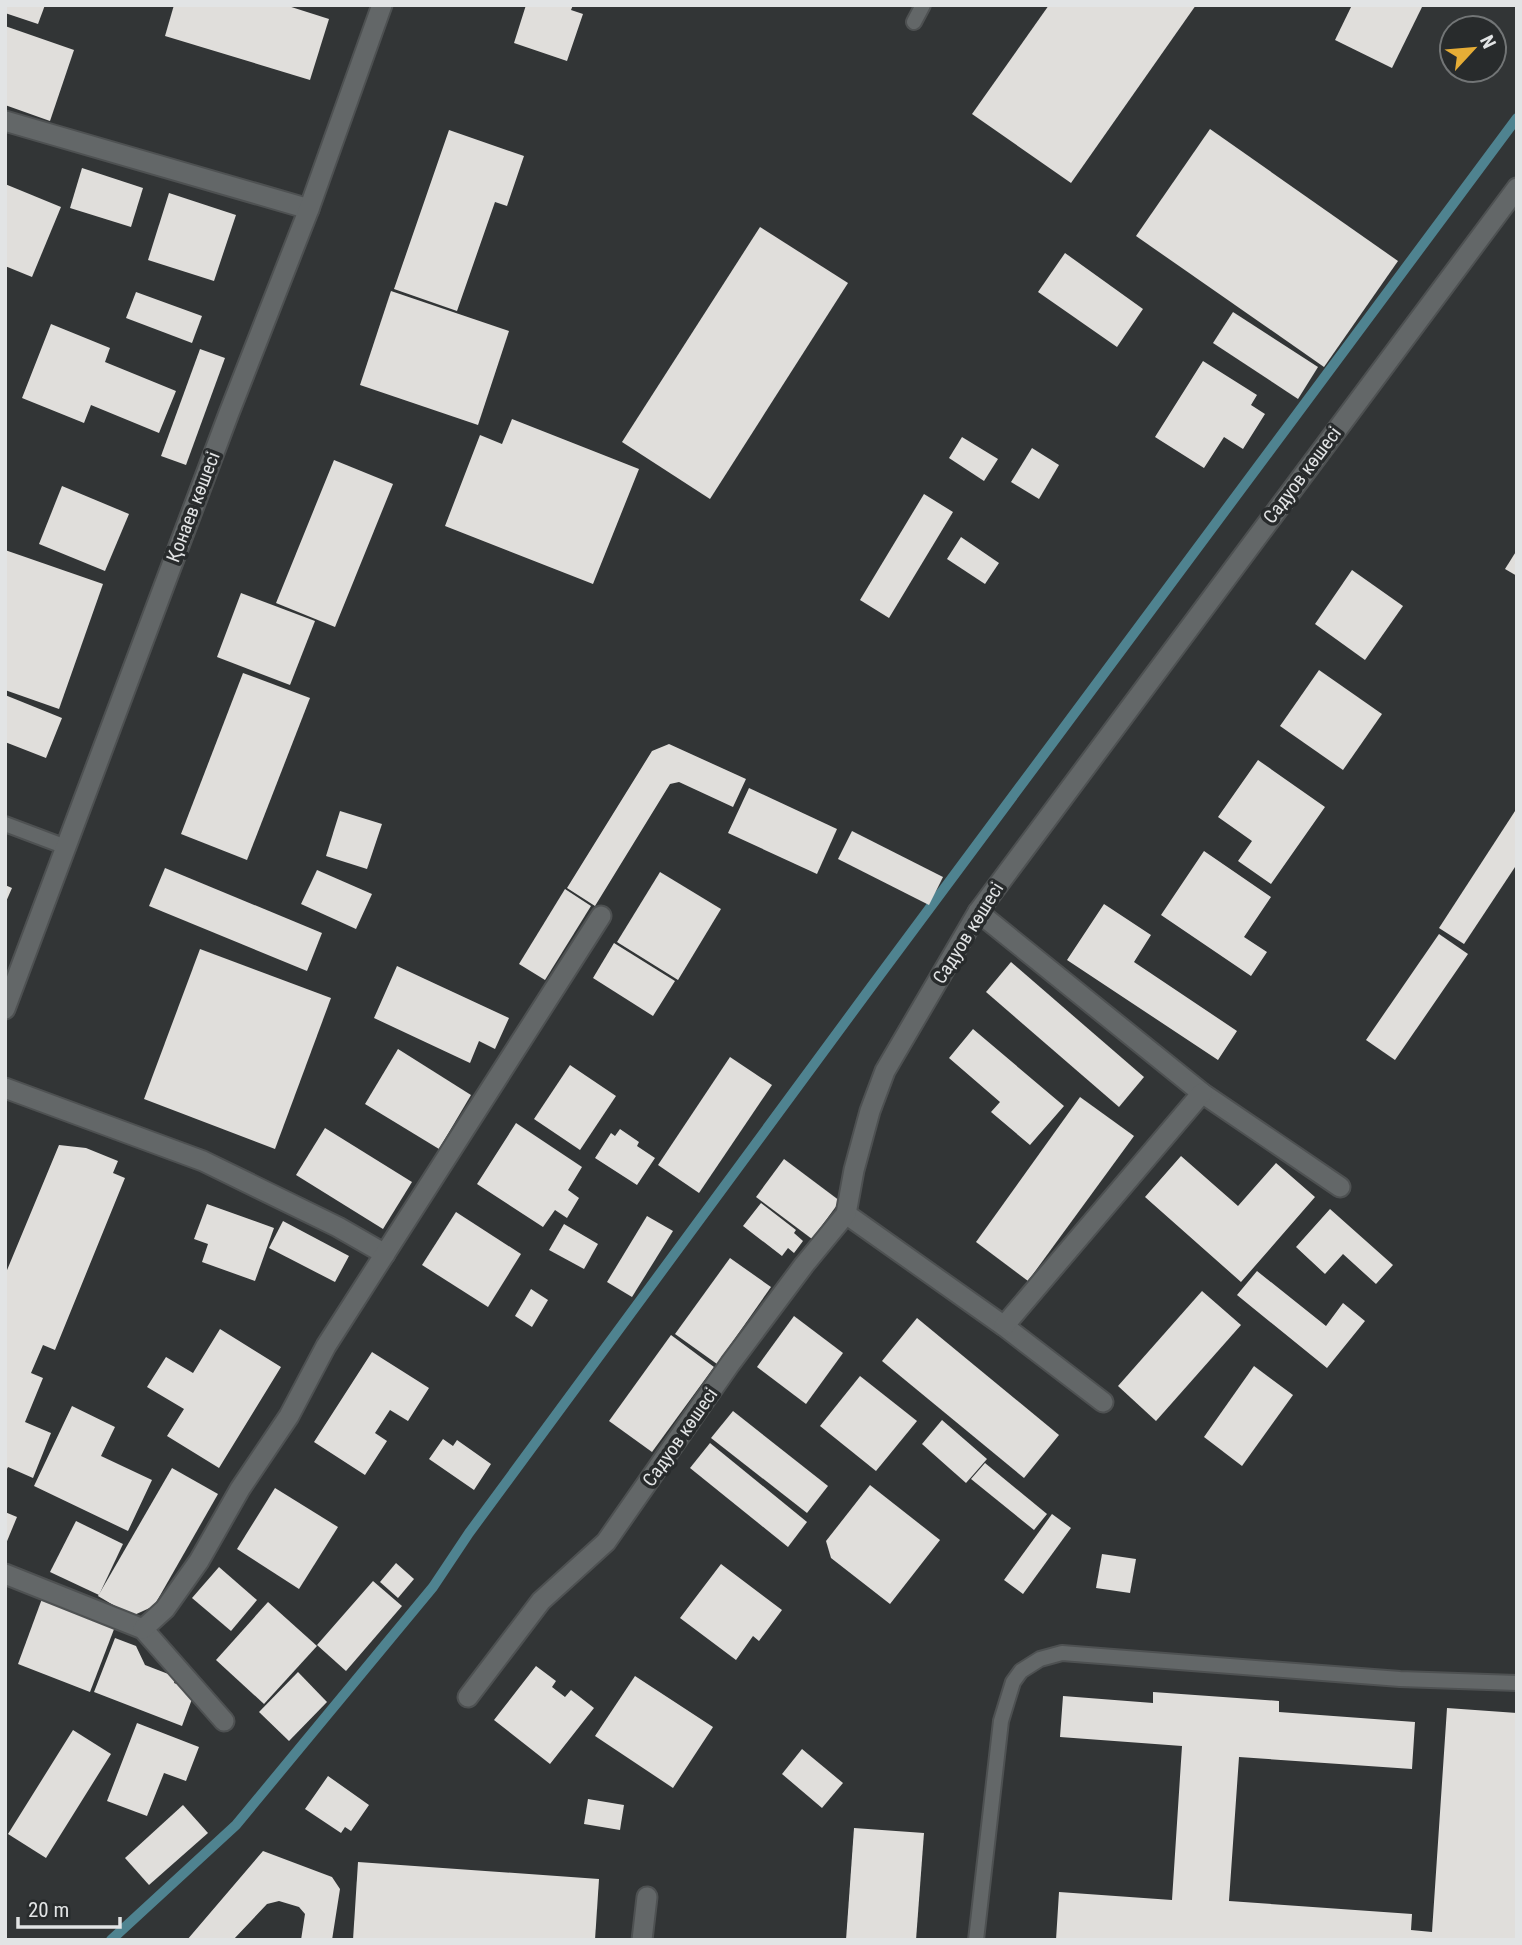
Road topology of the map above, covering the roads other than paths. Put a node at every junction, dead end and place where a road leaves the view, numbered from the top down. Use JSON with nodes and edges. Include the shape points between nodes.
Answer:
{"nodes":[{"id":1,"x":382,"y":5,"type":"edge"},
{"id":2,"x":923,"y":5,"type":"edge"},
{"id":3,"x":914,"y":22,"type":"dead end"},
{"id":4,"x":5,"y":121,"type":"edge"},
{"id":5,"x":1517,"y":188,"type":"edge"},
{"id":6,"x":309,"y":209,"type":"junction"},
{"id":7,"x":5,"y":824,"type":"edge"},
{"id":8,"x":66,"y":847,"type":"junction"},
{"id":9,"x":978,"y":912,"type":"junction"},
{"id":10,"x":601,"y":916,"type":"dead end"},
{"id":11,"x":5,"y":1009,"type":"edge"},
{"id":12,"x":5,"y":1088,"type":"edge"},
{"id":13,"x":1202,"y":1093,"type":"junction"},
{"id":14,"x":1340,"y":1187,"type":"dead end"},
{"id":15,"x":846,"y":1214,"type":"junction"},
{"id":16,"x":385,"y":1254,"type":"junction"},
{"id":17,"x":1004,"y":1326,"type":"junction"},
{"id":18,"x":1103,"y":1402,"type":"dead end"},
{"id":19,"x":5,"y":1574,"type":"edge"},
{"id":20,"x":143,"y":1629,"type":"junction"},
{"id":21,"x":1517,"y":1683,"type":"edge"},
{"id":22,"x":468,"y":1697,"type":"dead end"},
{"id":23,"x":224,"y":1721,"type":"dead end"},
{"id":24,"x":647,"y":1897,"type":"dead end"},
{"id":25,"x":642,"y":1940,"type":"edge"},
{"id":26,"x":976,"y":1940,"type":"edge"}],
"edges":[{"from":1,"to":6,"type":"street","name":"Қонаев көшесі"},
{"from":2,"to":3,"type":"lane"},
{"from":4,"to":6,"type":"street"},
{"from":5,"to":9,"type":"street","name":"Садуов көшесі"},
{"from":6,"to":8,"type":"street","name":"Қонаев көшесі"},
{"from":7,"to":8,"type":"lane"},
{"from":8,"to":11,"type":"street","name":"Қонаев көшесі"},
{"from":9,"to":13,"type":"street"},
{"from":9,"to":15,"type":"street","name":"Садуов көшесі","via":[[885,1072],[870,1111]]},
{"from":10,"to":16,"type":"street"},
{"from":12,"to":16,"type":"street","via":[[203,1161]]},
{"from":13,"to":14,"type":"street"},
{"from":13,"to":17,"type":"street"},
{"from":15,"to":17,"type":"street"},
{"from":15,"to":22,"type":"street","name":"Садуов көшесі","via":[[730,1364],[606,1542],[541,1601]]},
{"from":16,"to":20,"type":"street","via":[[199,1561],[165,1609]]},
{"from":17,"to":18,"type":"street"},
{"from":19,"to":20,"type":"street"},
{"from":20,"to":23,"type":"street"},
{"from":21,"to":26,"type":"lane","via":[[1386,1678],[1062,1653],[1040,1659],[1013,1682],[1001,1721]]},
{"from":24,"to":25,"type":"street"}]}
